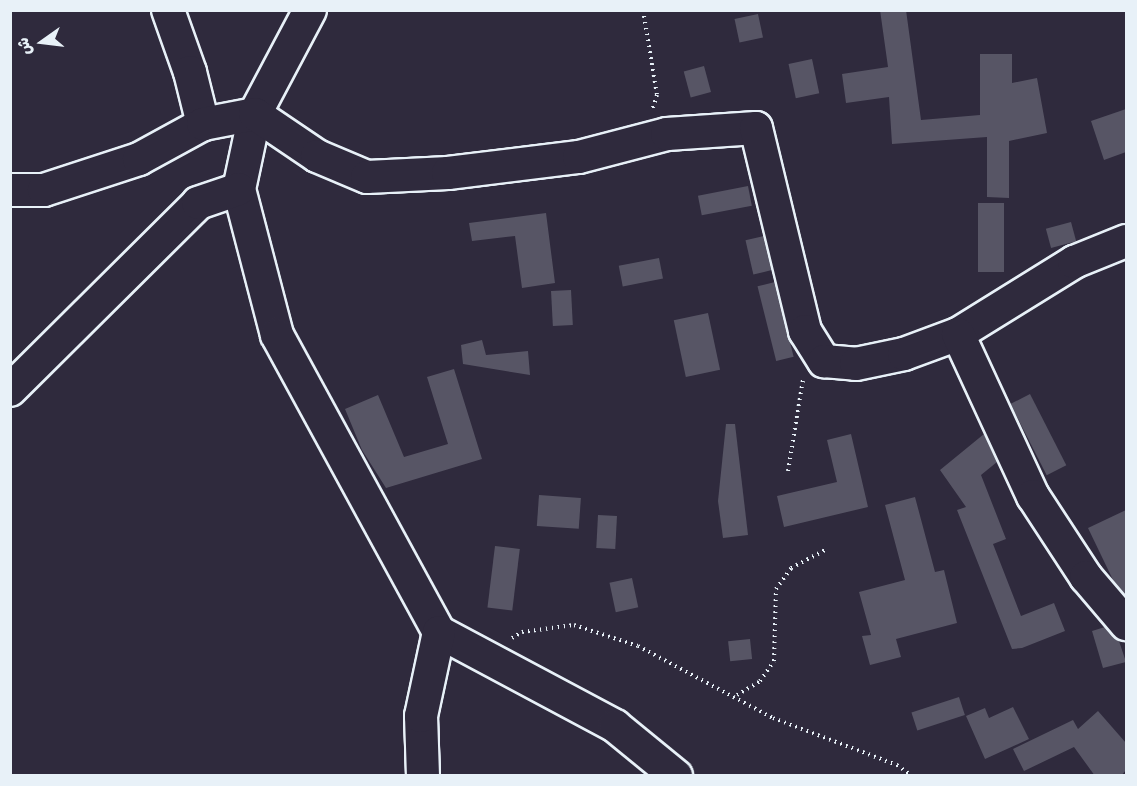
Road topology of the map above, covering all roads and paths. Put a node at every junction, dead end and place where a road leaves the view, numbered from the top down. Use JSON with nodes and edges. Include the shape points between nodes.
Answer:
{"nodes":[{"id":1,"x":168,"y":10,"type":"edge"},
{"id":2,"x":310,"y":10,"type":"edge"},
{"id":3,"x":642,"y":10,"type":"edge"},
{"id":4,"x":255,"y":114,"type":"junction"},
{"id":5,"x":203,"y":124,"type":"junction"},
{"id":6,"x":642,"y":139,"type":"junction"},
{"id":7,"x":239,"y":189,"type":"junction"},
{"id":8,"x":10,"y":190,"type":"edge"},
{"id":9,"x":1126,"y":241,"type":"edge"},
{"id":10,"x":958,"y":334,"type":"junction"},
{"id":11,"x":824,"y":361,"type":"junction"},
{"id":12,"x":10,"y":390,"type":"edge"},
{"id":13,"x":788,"y":471,"type":"dead end"},
{"id":14,"x":827,"y":549,"type":"dead end"},
{"id":15,"x":1126,"y":624,"type":"edge"},
{"id":16,"x":439,"y":632,"type":"junction"},
{"id":17,"x":484,"y":656,"type":"junction"},
{"id":18,"x":737,"y":695,"type":"junction"},
{"id":19,"x":423,"y":776,"type":"edge"},
{"id":20,"x":676,"y":776,"type":"edge"},
{"id":21,"x":912,"y":776,"type":"edge"}],
"edges":[{"from":1,"to":5,"type":"street"},
{"from":2,"to":4,"type":"street"},
{"from":3,"to":6,"type":"path","via":[[657,95]]},
{"from":4,"to":5,"type":"street"},
{"from":4,"to":6,"type":"street","via":[[317,156],[367,177],[448,173],[579,157]]},
{"from":4,"to":7,"type":"street"},
{"from":5,"to":8,"type":"street","via":[[139,159],[44,190]]},
{"from":6,"to":11,"type":"street","via":[[756,128],[805,331]]},
{"from":7,"to":12,"type":"street","via":[[198,203]]},
{"from":7,"to":16,"type":"street","via":[[277,335]]},
{"from":9,"to":10,"type":"street","via":[[1074,262]]},
{"from":10,"to":11,"type":"street","via":[[904,354],[856,364]]},
{"from":10,"to":15,"type":"street","via":[[1034,496],[1086,577]]},
{"from":11,"to":13,"type":"path","via":[[803,376]]},
{"from":14,"to":18,"type":"path","via":[[790,567],[776,589],[774,661],[760,681]]},
{"from":16,"to":17,"type":"street"},
{"from":16,"to":19,"type":"street","via":[[421,716]]},
{"from":17,"to":18,"type":"path","via":[[522,632],[574,625],[638,646]]},
{"from":17,"to":20,"type":"street","via":[[615,726]]},
{"from":18,"to":21,"type":"path","via":[[773,718],[897,765]]}]}
